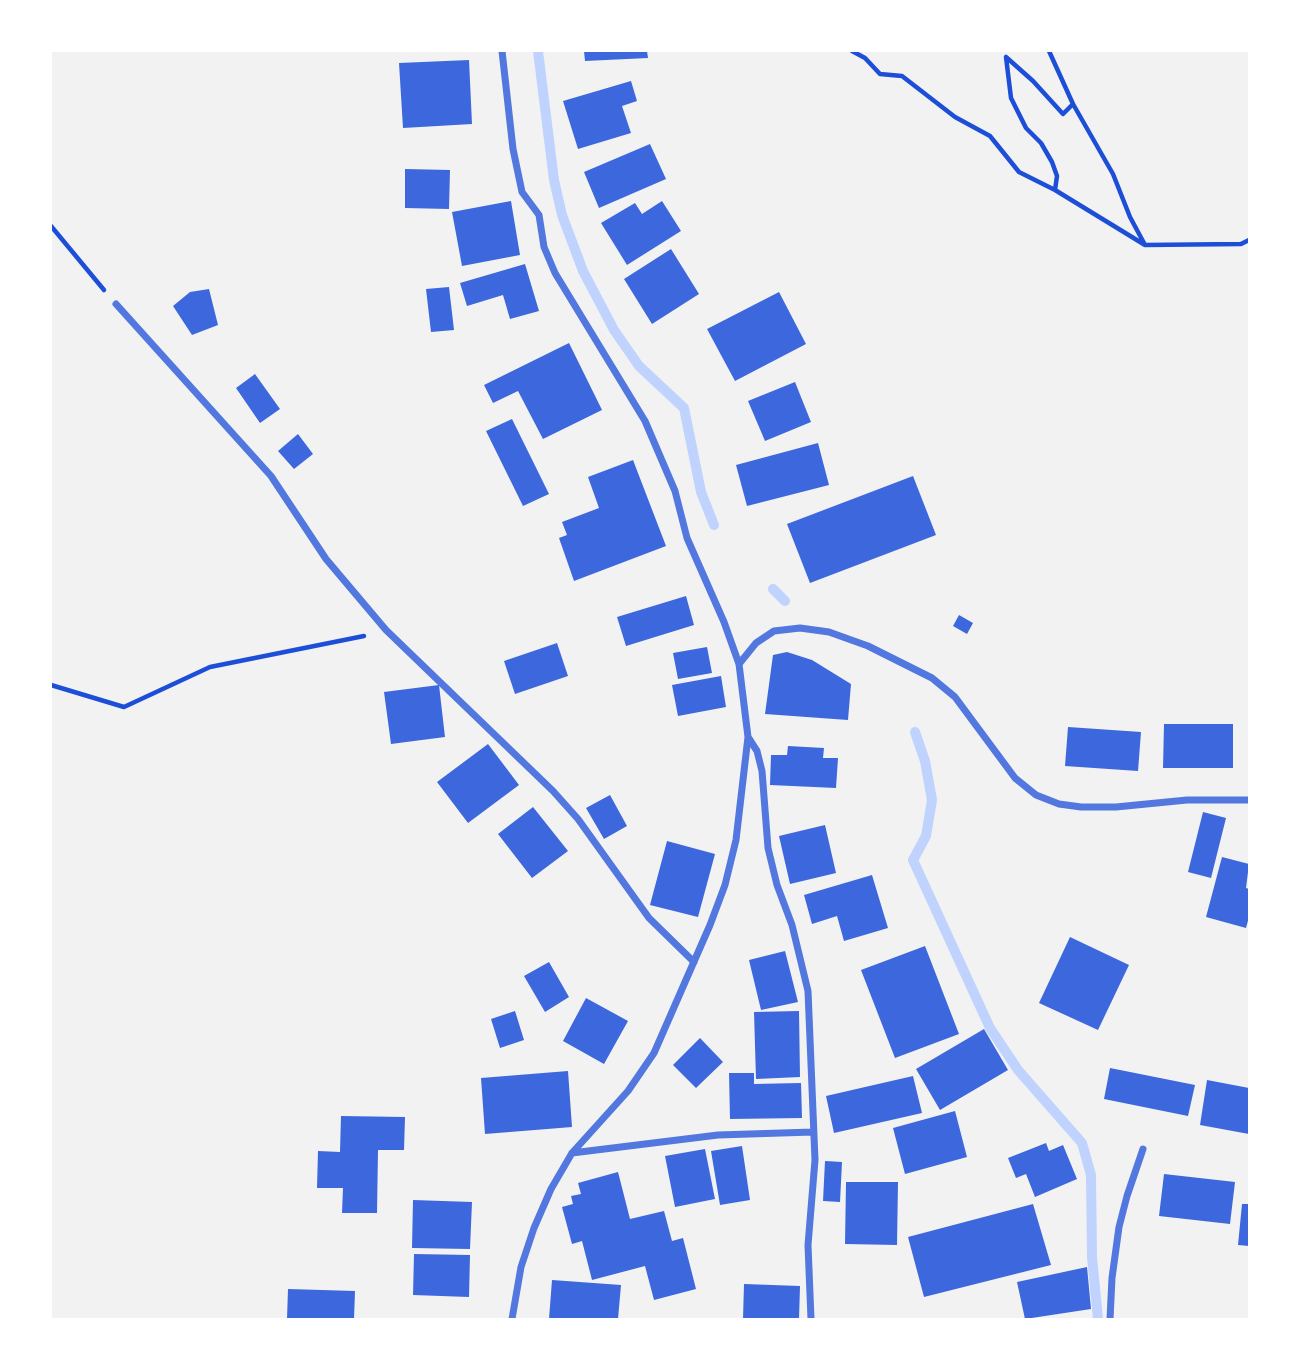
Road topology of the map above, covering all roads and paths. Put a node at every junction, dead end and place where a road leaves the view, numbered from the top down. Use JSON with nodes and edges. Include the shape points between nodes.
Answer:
{"nodes":[{"id":1,"x":502,"y":51,"type":"edge"},
{"id":2,"x":852,"y":51,"type":"edge"},
{"id":3,"x":1049,"y":51,"type":"edge"},
{"id":4,"x":1073,"y":104,"type":"junction"},
{"id":5,"x":1055,"y":190,"type":"junction"},
{"id":6,"x":51,"y":226,"type":"edge"},
{"id":7,"x":1249,"y":240,"type":"edge"},
{"id":8,"x":1146,"y":245,"type":"junction"},
{"id":9,"x":116,"y":304,"type":"joint"},
{"id":10,"x":386,"y":630,"type":"junction"},
{"id":11,"x":739,"y":664,"type":"junction"},
{"id":12,"x":51,"y":685,"type":"edge"},
{"id":13,"x":748,"y":737,"type":"junction"},
{"id":14,"x":1249,"y":800,"type":"edge"},
{"id":15,"x":694,"y":962,"type":"junction"},
{"id":16,"x":813,"y":1132,"type":"junction"},
{"id":17,"x":1143,"y":1149,"type":"dead end"},
{"id":18,"x":572,"y":1153,"type":"junction"},
{"id":19,"x":512,"y":1319,"type":"edge"},
{"id":20,"x":811,"y":1319,"type":"edge"},
{"id":21,"x":1110,"y":1319,"type":"edge"}],
"edges":[{"from":1,"to":11,"type":"street","via":[[522,192],[539,215],[544,247],[555,273],[645,421]]},
{"from":2,"to":5,"type":"path","via":[[880,74],[902,76],[955,117],[990,136],[1019,172]]},
{"from":3,"to":4,"type":"path"},
{"from":4,"to":5,"type":"path","via":[[1063,114],[1006,57],[1011,98],[1026,128],[1052,162]]},
{"from":4,"to":8,"type":"path"},
{"from":5,"to":8,"type":"path"},
{"from":6,"to":9,"type":"path"},
{"from":7,"to":8,"type":"path","via":[[1241,244]]},
{"from":9,"to":10,"type":"street","via":[[271,476],[326,559]]},
{"from":10,"to":12,"type":"path","via":[[210,667],[124,707]]},
{"from":10,"to":15,"type":"street","via":[[553,791],[649,918]]},
{"from":11,"to":13,"type":"street"},
{"from":11,"to":14,"type":"street","via":[[756,643],[774,631],[829,632],[932,678],[955,697],[1015,778],[1036,795],[1081,807]]},
{"from":13,"to":15,"type":"street","via":[[734,852]]},
{"from":13,"to":16,"type":"street","via":[[762,771],[768,848],[808,991]]},
{"from":15,"to":18,"type":"street","via":[[654,1053],[628,1091]]},
{"from":16,"to":18,"type":"street","via":[[718,1135]]},
{"from":16,"to":20,"type":"street","via":[[808,1245]]},
{"from":17,"to":21,"type":"street","via":[[1119,1227]]},
{"from":18,"to":19,"type":"street","via":[[534,1228]]}]}
